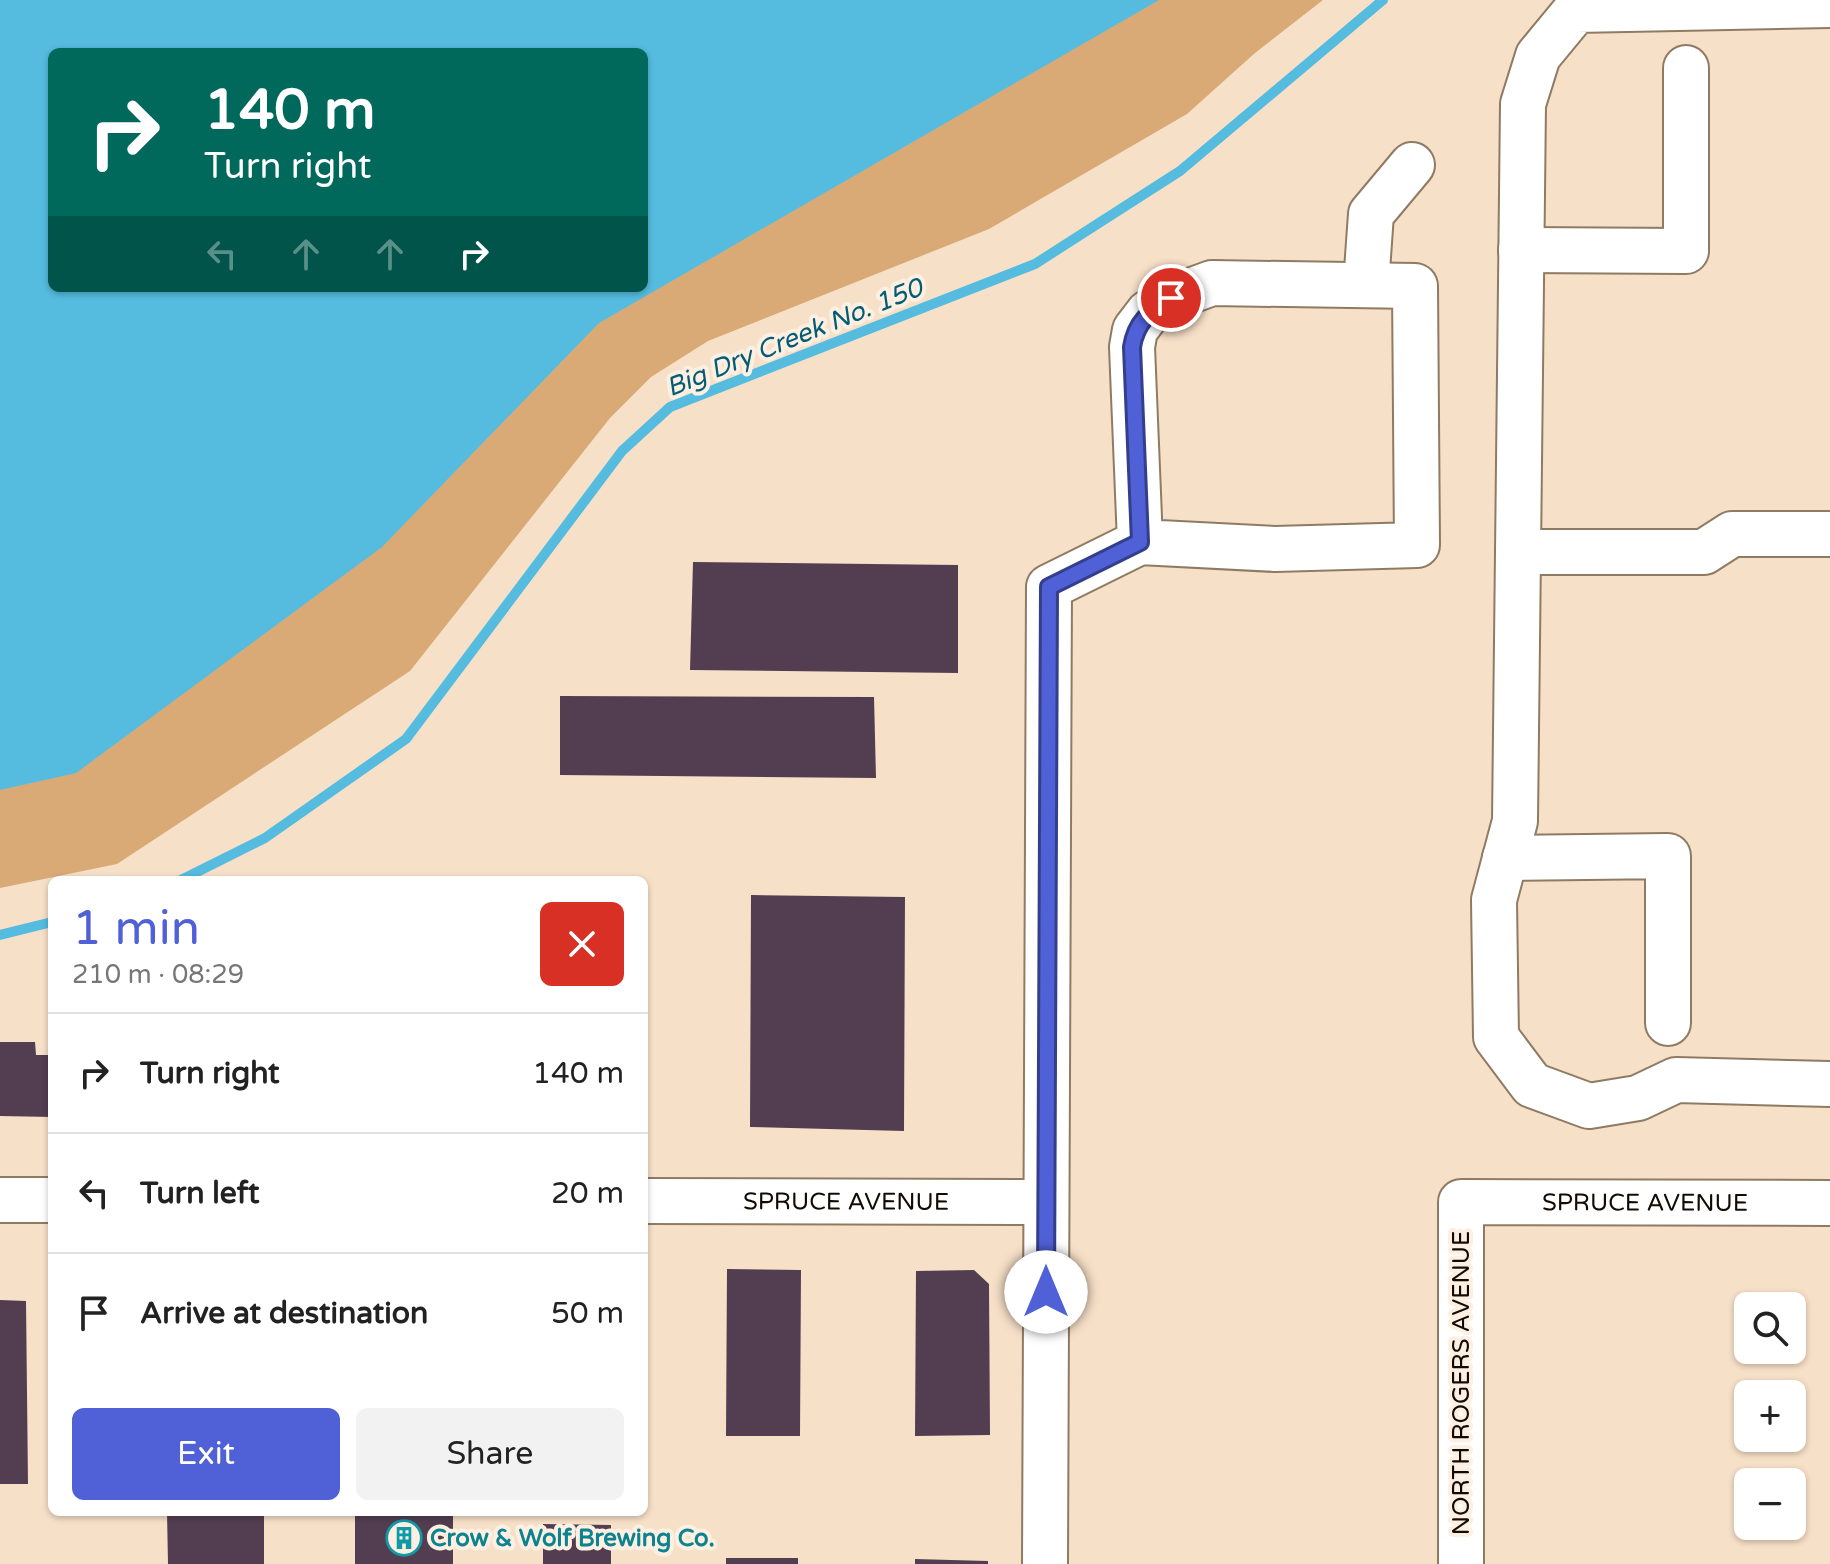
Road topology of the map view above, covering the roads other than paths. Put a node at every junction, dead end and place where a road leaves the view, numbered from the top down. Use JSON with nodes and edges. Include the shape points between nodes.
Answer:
{"nodes":[{"id":1,"x":1830,"y":5,"type":"edge"},
{"id":2,"x":1686,"y":68,"type":"dead end"},
{"id":3,"x":1412,"y":165,"type":"dead end"},
{"id":4,"x":1521,"y":250,"type":"junction"},
{"id":5,"x":1366,"y":285,"type":"junction"},
{"id":6,"x":1830,"y":534,"type":"edge"},
{"id":7,"x":1140,"y":542,"type":"junction"},
{"id":8,"x":1518,"y":552,"type":"junction"},
{"id":9,"x":1505,"y":858,"type":"junction"},
{"id":10,"x":1668,"y":1023,"type":"dead end"},
{"id":11,"x":1830,"y":1084,"type":"edge"},
{"id":12,"x":0,"y":1200,"type":"edge"},
{"id":13,"x":48,"y":1200,"type":"edge"},
{"id":14,"x":648,"y":1201,"type":"edge"},
{"id":15,"x":1046,"y":1202,"type":"junction"},
{"id":16,"x":1461,"y":1202,"type":"joint"},
{"id":17,"x":1830,"y":1203,"type":"edge"},
{"id":18,"x":1045,"y":1564,"type":"edge"},
{"id":19,"x":1461,"y":1564,"type":"edge"}],
"edges":[{"from":1,"to":4,"type":"street","via":[[1576,10],[1538,56],[1523,104]]},
{"from":2,"to":4,"type":"street","via":[[1686,251]]},
{"from":3,"to":5,"type":"street","via":[[1371,214]]},
{"from":4,"to":8,"type":"street"},
{"from":5,"to":7,"type":"street","via":[[1212,283],[1148,313],[1135,330],[1132,347]]},
{"from":5,"to":7,"type":"street","via":[[1415,286],[1417,545],[1275,549]]},
{"from":6,"to":8,"type":"street","via":[[1732,534],[1704,552]]},
{"from":7,"to":15,"type":"street","via":[[1049,587]]},
{"from":8,"to":9,"type":"street","via":[[1515,821]]},
{"from":9,"to":10,"type":"street","via":[[1668,856]]},
{"from":9,"to":11,"type":"street","via":[[1494,900],[1496,1037],[1532,1085],[1589,1106],[1638,1098],[1676,1080]]},
{"from":12,"to":13,"type":"street"},
{"from":14,"to":15,"type":"street","name":"SPRUCE AVENUE"},
{"from":15,"to":18,"type":"street"},
{"from":16,"to":17,"type":"street","name":"SPRUCE AVENUE"},
{"from":16,"to":19,"type":"street","name":"NORTH ROGERS AVENUE"}]}
